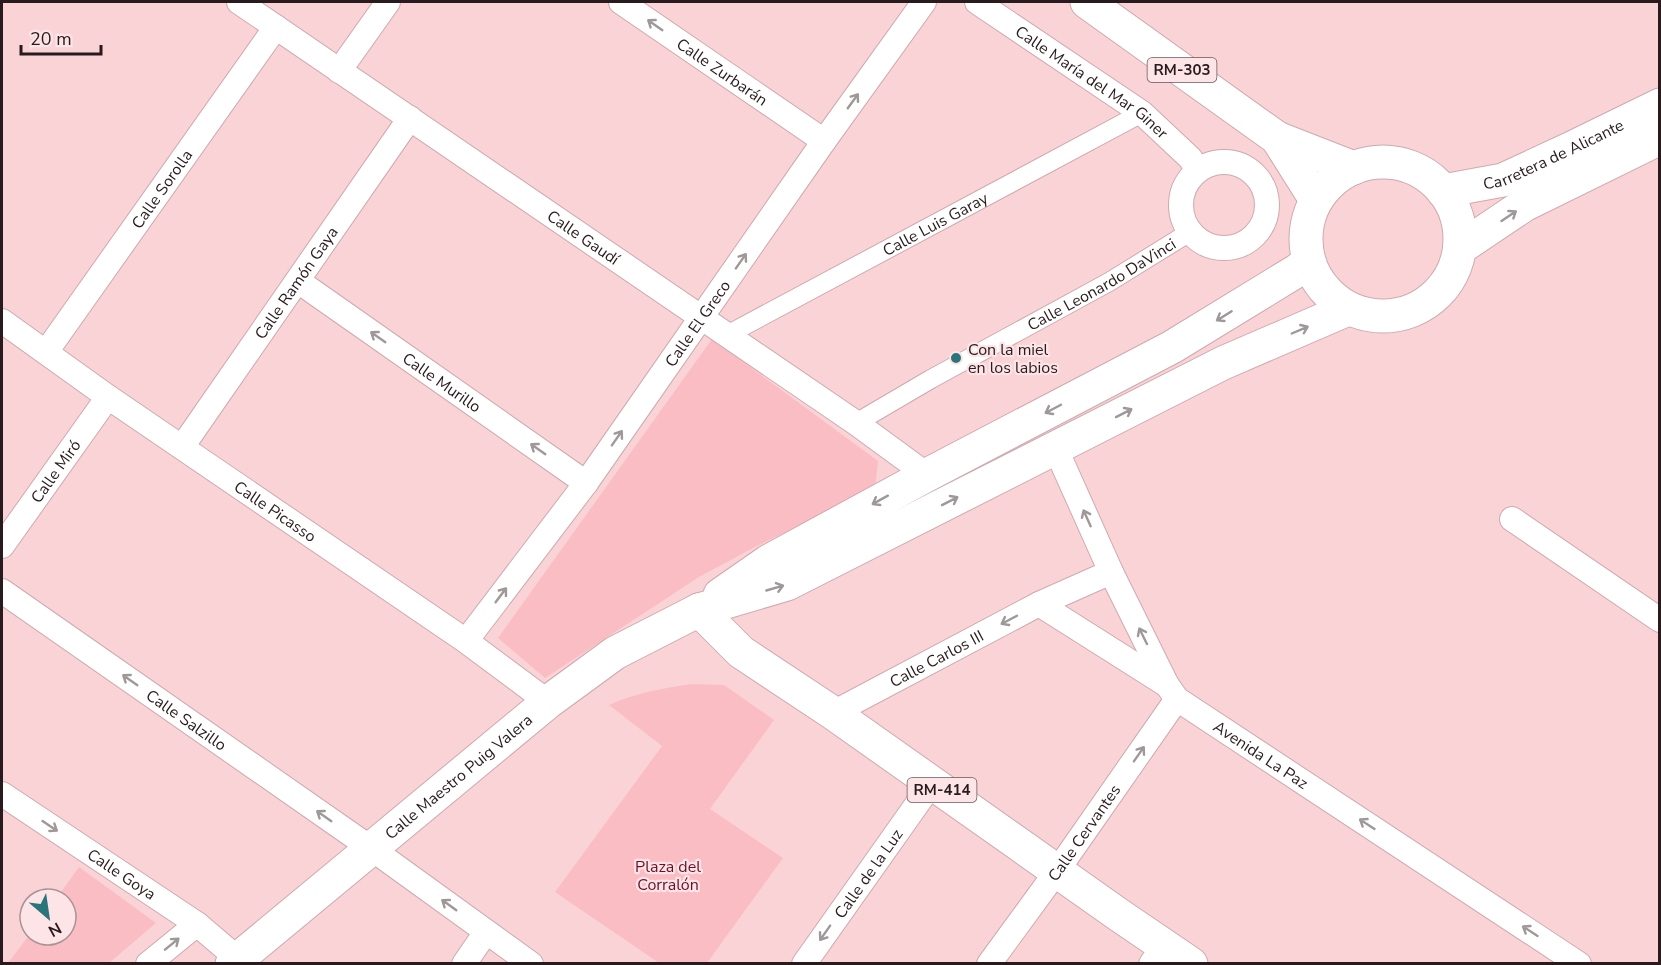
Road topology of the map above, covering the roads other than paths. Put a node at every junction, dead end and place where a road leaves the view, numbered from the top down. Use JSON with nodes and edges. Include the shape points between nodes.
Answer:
{"nodes":[{"id":1,"x":239,"y":2,"type":"edge"},
{"id":2,"x":388,"y":2,"type":"edge"},
{"id":3,"x":621,"y":2,"type":"edge"},
{"id":4,"x":924,"y":2,"type":"edge"},
{"id":5,"x":978,"y":2,"type":"edge"},
{"id":6,"x":1087,"y":2,"type":"edge"},
{"id":7,"x":276,"y":27,"type":"junction"},
{"id":8,"x":339,"y":71,"type":"junction"},
{"id":9,"x":1659,"y":105,"type":"edge"},
{"id":10,"x":1142,"y":113,"type":"junction"},
{"id":11,"x":410,"y":118,"type":"junction"},
{"id":12,"x":1277,"y":138,"type":"junction"},
{"id":13,"x":1659,"y":138,"type":"edge"},
{"id":14,"x":824,"y":141,"type":"junction"},
{"id":15,"x":1353,"y":168,"type":"junction"},
{"id":16,"x":1198,"y":170,"type":"junction"},
{"id":17,"x":1443,"y":191,"type":"junction"},
{"id":18,"x":1316,"y":200,"type":"junction"},
{"id":19,"x":1190,"y":232,"type":"junction"},
{"id":20,"x":1460,"y":248,"type":"junction"},
{"id":21,"x":1308,"y":262,"type":"junction"},
{"id":22,"x":298,"y":281,"type":"junction"},
{"id":23,"x":1348,"y":309,"type":"junction"},
{"id":24,"x":702,"y":318,"type":"junction"},
{"id":25,"x":2,"y":321,"type":"edge"},
{"id":26,"x":727,"y":335,"type":"junction"},
{"id":27,"x":46,"y":352,"type":"junction"},
{"id":28,"x":108,"y":397,"type":"junction"},
{"id":29,"x":856,"y":423,"type":"junction"},
{"id":30,"x":182,"y":447,"type":"junction"},
{"id":31,"x":1055,"y":447,"type":"junction"},
{"id":32,"x":927,"y":475,"type":"junction"},
{"id":33,"x":586,"y":483,"type":"junction"},
{"id":34,"x":1512,"y":519,"type":"dead end"},
{"id":35,"x":2,"y":546,"type":"edge"},
{"id":36,"x":1111,"y":572,"type":"junction"},
{"id":37,"x":2,"y":591,"type":"edge"},
{"id":38,"x":1039,"y":604,"type":"junction"},
{"id":39,"x":699,"y":610,"type":"junction"},
{"id":40,"x":1659,"y":620,"type":"edge"},
{"id":41,"x":466,"y":642,"type":"junction"},
{"id":42,"x":1172,"y":692,"type":"junction"},
{"id":43,"x":548,"y":702,"type":"junction"},
{"id":44,"x":833,"y":713,"type":"junction"},
{"id":45,"x":932,"y":783,"type":"junction"},
{"id":46,"x":2,"y":794,"type":"edge"},
{"id":47,"x":372,"y":849,"type":"junction"},
{"id":48,"x":1057,"y":871,"type":"junction"},
{"id":49,"x":197,"y":924,"type":"junction"},
{"id":50,"x":486,"y":932,"type":"junction"},
{"id":51,"x":1158,"y":954,"type":"edge"},
{"id":52,"x":235,"y":961,"type":"edge"},
{"id":53,"x":148,"y":963,"type":"edge"},
{"id":54,"x":464,"y":963,"type":"edge"},
{"id":55,"x":531,"y":963,"type":"edge"},
{"id":56,"x":804,"y":963,"type":"edge"},
{"id":57,"x":989,"y":963,"type":"edge"},
{"id":58,"x":1191,"y":963,"type":"edge"},
{"id":59,"x":1579,"y":963,"type":"edge"}],
"edges":[{"from":1,"to":7,"type":"street","name":"Calle Gaudí"},
{"from":2,"to":8,"type":"street"},
{"from":14,"to":3,"type":"street","name":"Calle Zurbarán","one_way":true},
{"from":14,"to":4,"type":"street","name":"Calle El Greco","one_way":true},
{"from":5,"to":10,"type":"street","name":"Calle María del Mar Giner"},
{"from":6,"to":12,"type":"main road","number":"RM-303"},
{"from":7,"to":8,"type":"street","name":"Calle Gaudí"},
{"from":7,"to":27,"type":"street","name":"Calle Sorolla"},
{"from":8,"to":11,"type":"street","name":"Calle Gaudí"},
{"from":9,"to":17,"type":"main road","name":"Carretera de Alicante","via":[[1503,180]]},
{"from":10,"to":16,"type":"street","name":"Calle María del Mar Giner"},
{"from":10,"to":26,"type":"street","name":"Calle Luis Garay"},
{"from":11,"to":22,"type":"street","name":"Calle Ramón Gaya"},
{"from":11,"to":24,"type":"street","name":"Calle Gaudí"},
{"from":12,"to":15,"type":"main road","number":"RM-303"},
{"from":12,"to":18,"type":"main road","number":"RM-303"},
{"from":20,"to":13,"type":"main road","name":"Carretera de Alicante","one_way":true,"via":[[1524,205]]},
{"from":24,"to":14,"type":"street","name":"Calle El Greco","one_way":true},
{"from":15,"to":17,"type":"main road","via":[[1393,162],[1429,177]]},
{"from":15,"to":18,"type":"main road","via":[[1332,181]]},
{"from":16,"to":19,"type":"street","via":[[1188,180],[1180,207]]},
{"from":16,"to":19,"type":"street","via":[[1225,161],[1252,171],[1262,182],[1268,211],[1255,236],[1229,248],[1215,248]]},
{"from":17,"to":20,"type":"main road","via":[[1460,228]]},
{"from":18,"to":21,"type":"main road","via":[[1305,241]]},
{"from":19,"to":29,"type":"street","name":"Calle Leonardo DaVinci"},
{"from":20,"to":23,"type":"main road","via":[[1453,272],[1439,292],[1420,307],[1397,316],[1372,316]]},
{"from":21,"to":23,"type":"main road","via":[[1317,281]]},
{"from":21,"to":32,"type":"main road","one_way":true,"via":[[1172,347]]},
{"from":22,"to":30,"type":"street","name":"Calle Ramón Gaya"},
{"from":33,"to":22,"type":"street","name":"Calle Murillo","one_way":true},
{"from":31,"to":23,"type":"main road","one_way":true,"via":[[1223,363]]},
{"from":24,"to":26,"type":"street","name":"Calle Gaudí"},
{"from":33,"to":24,"type":"street","name":"Calle El Greco","one_way":true},
{"from":25,"to":27,"type":"street","name":"Calle Picasso"},
{"from":26,"to":29,"type":"street","name":"Calle Gaudí"},
{"from":27,"to":28,"type":"street","name":"Calle Picasso"},
{"from":28,"to":30,"type":"street","name":"Calle Picasso"},
{"from":28,"to":35,"type":"street","name":"Calle Miró"},
{"from":29,"to":32,"type":"street","name":"Calle Gaudí"},
{"from":30,"to":41,"type":"street","name":"Calle Picasso"},
{"from":36,"to":31,"type":"street","one_way":true},
{"from":39,"to":31,"type":"main road","one_way":true,"via":[[787,584]]},
{"from":32,"to":39,"type":"main road","one_way":true,"via":[[769,561]]},
{"from":41,"to":33,"type":"street","name":"Calle El Greco","one_way":true},
{"from":34,"to":40,"type":"street"},
{"from":36,"to":38,"type":"street","name":"Calle Carlos III"},
{"from":42,"to":36,"type":"street","one_way":true},
{"from":47,"to":37,"type":"street","name":"Calle Salzillo","one_way":true},
{"from":38,"to":42,"type":"street"},
{"from":38,"to":44,"type":"street","name":"Calle Carlos III","one_way":true},
{"from":39,"to":43,"type":"main road","name":"Calle Maestro Puig Valera","via":[[615,653]]},
{"from":39,"to":44,"type":"main road","number":"RM-414","via":[[741,652]]},
{"from":41,"to":43,"type":"street","name":"Calle Picasso"},
{"from":48,"to":42,"type":"street","name":"Calle Cervantes","one_way":true},
{"from":59,"to":42,"type":"street","name":"Avenida La Paz","one_way":true},
{"from":43,"to":47,"type":"main road","name":"Calle Maestro Puig Valera"},
{"from":44,"to":45,"type":"main road","number":"RM-414"},
{"from":45,"to":48,"type":"main road","number":"RM-414"},
{"from":45,"to":56,"type":"street","name":"Calle de la Luz","one_way":true},
{"from":46,"to":49,"type":"street","name":"Calle Goya","one_way":true},
{"from":50,"to":47,"type":"street","name":"Calle Salzillo","one_way":true},
{"from":47,"to":52,"type":"main road","name":"Calle Maestro Puig Valera"},
{"from":48,"to":51,"type":"main road","number":"RM-414"},
{"from":48,"to":57,"type":"street","name":"Calle Cervantes"},
{"from":49,"to":52,"type":"street","name":"Calle Goya"},
{"from":53,"to":49,"type":"street","one_way":true},
{"from":50,"to":54,"type":"street"},
{"from":50,"to":55,"type":"street","name":"Calle Salzillo"},
{"from":51,"to":58,"type":"main road","number":"RM-414"}]}
